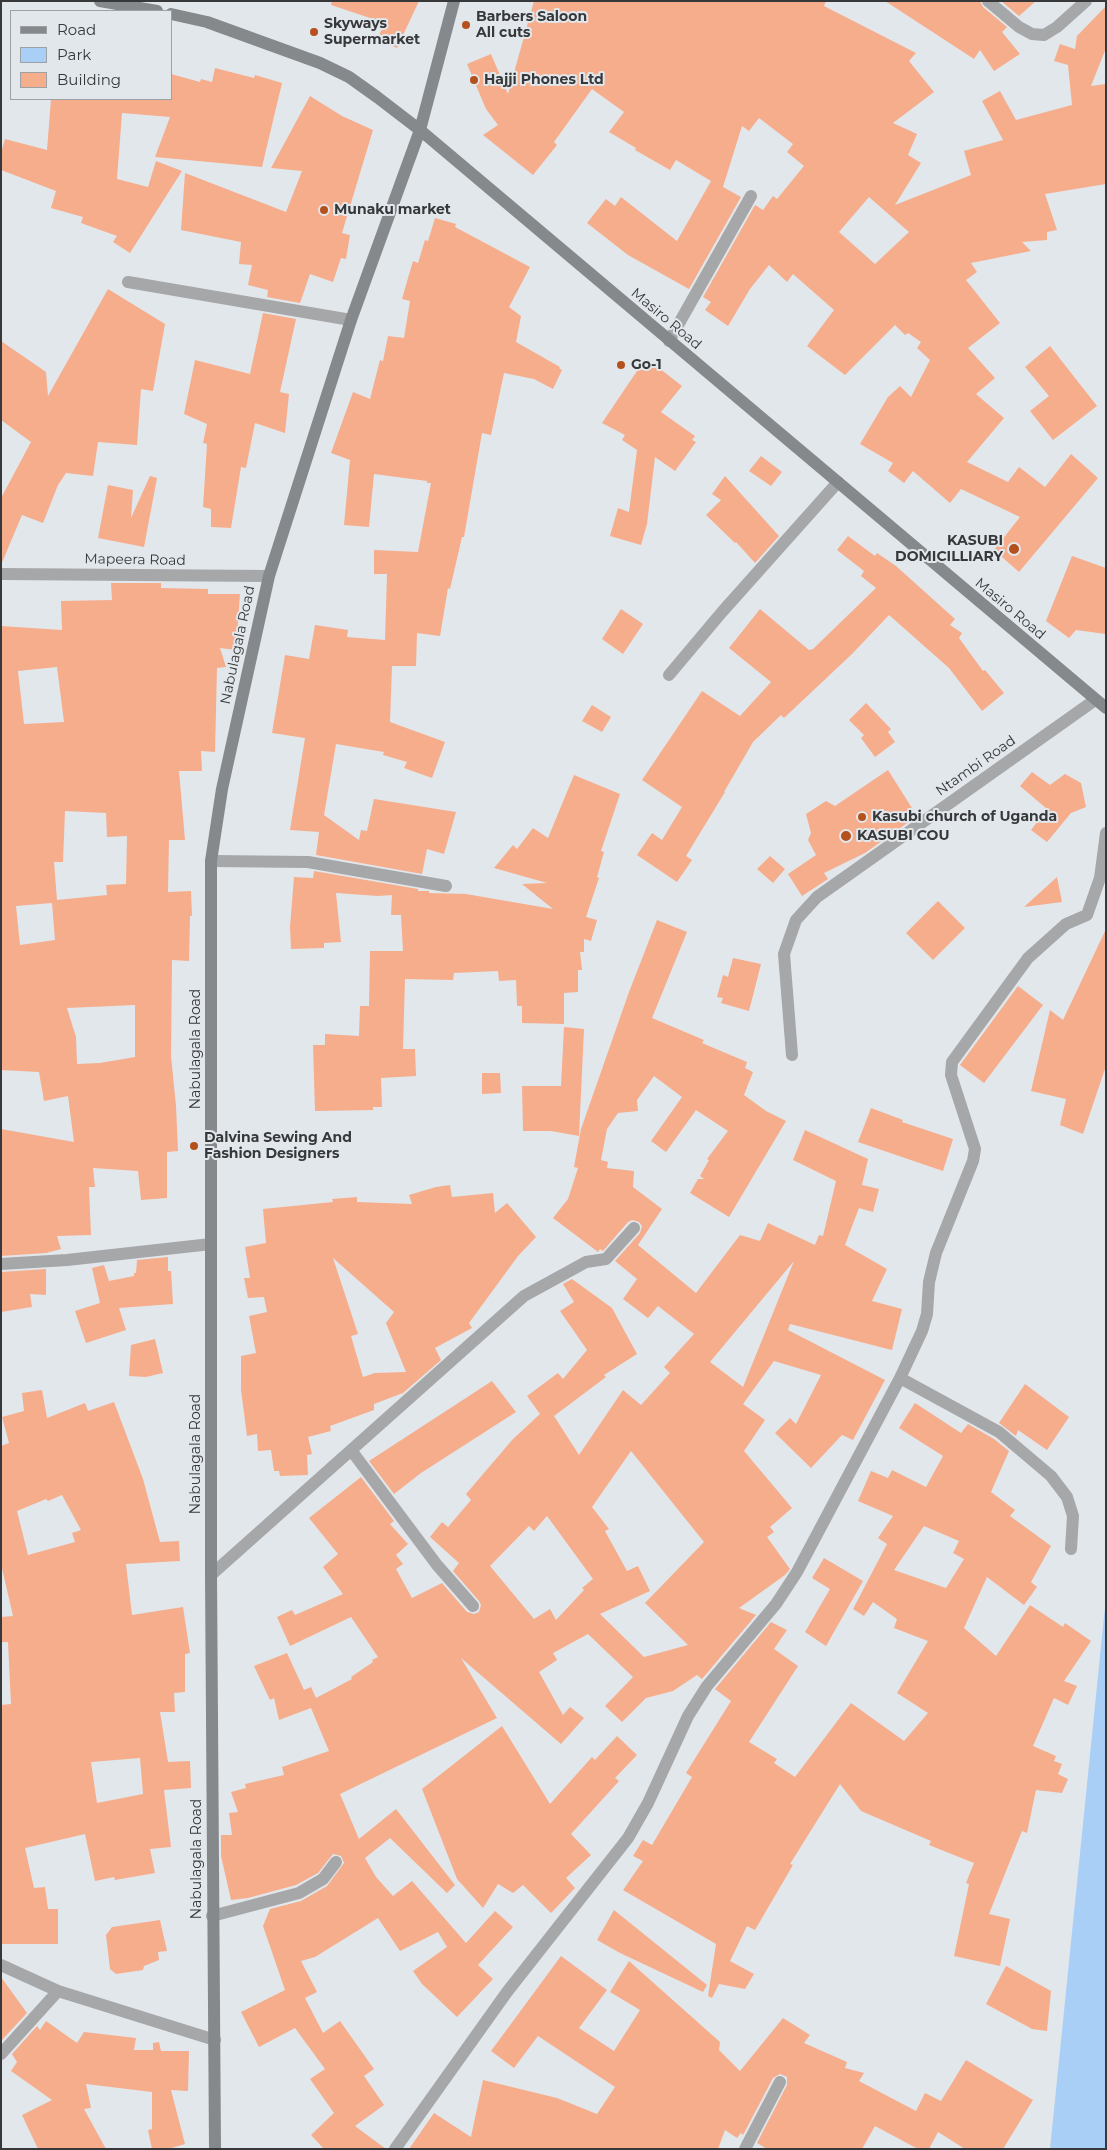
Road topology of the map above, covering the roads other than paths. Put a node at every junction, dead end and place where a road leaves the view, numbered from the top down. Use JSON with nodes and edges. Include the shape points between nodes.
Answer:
{"nodes":[{"id":1,"x":100,"y":1,"type":"edge"},
{"id":2,"x":454,"y":1,"type":"edge"},
{"id":3,"x":988,"y":1,"type":"edge"},
{"id":4,"x":1086,"y":1,"type":"edge"},
{"id":5,"x":151,"y":10,"type":"edge"},
{"id":6,"x":172,"y":14,"type":"edge"},
{"id":7,"x":420,"y":130,"type":"junction"},
{"id":8,"x":751,"y":196,"type":"dead end"},
{"id":9,"x":128,"y":282,"type":"dead end"},
{"id":10,"x":351,"y":320,"type":"junction"},
{"id":11,"x":669,"y":341,"type":"junction"},
{"id":12,"x":838,"y":482,"type":"junction"},
{"id":13,"x":1,"y":574,"type":"edge"},
{"id":14,"x":269,"y":576,"type":"junction"},
{"id":15,"x":669,"y":675,"type":"dead end"},
{"id":16,"x":1095,"y":700,"type":"junction"},
{"id":17,"x":1106,"y":708,"type":"edge"},
{"id":18,"x":1106,"y":833,"type":"edge"},
{"id":19,"x":211,"y":861,"type":"junction"},
{"id":20,"x":446,"y":886,"type":"dead end"},
{"id":21,"x":792,"y":1055,"type":"dead end"},
{"id":22,"x":634,"y":1228,"type":"dead end"},
{"id":23,"x":211,"y":1244,"type":"junction"},
{"id":24,"x":1,"y":1264,"type":"edge"},
{"id":25,"x":900,"y":1378,"type":"junction"},
{"id":26,"x":351,"y":1450,"type":"junction"},
{"id":27,"x":1071,"y":1549,"type":"dead end"},
{"id":28,"x":211,"y":1576,"type":"junction"},
{"id":29,"x":473,"y":1606,"type":"dead end"},
{"id":30,"x":336,"y":1862,"type":"dead end"},
{"id":31,"x":212,"y":1916,"type":"junction"},
{"id":32,"x":1,"y":1965,"type":"edge"},
{"id":33,"x":58,"y":1990,"type":"junction"},
{"id":34,"x":215,"y":2040,"type":"junction"},
{"id":35,"x":1,"y":2054,"type":"edge"},
{"id":36,"x":780,"y":2082,"type":"dead end"},
{"id":37,"x":215,"y":2149,"type":"edge"},
{"id":38,"x":395,"y":2149,"type":"edge"},
{"id":39,"x":745,"y":2149,"type":"edge"}],
"edges":[{"from":1,"to":5,"type":"street"},
{"from":2,"to":7,"type":"street","name":"Nabulagala Road"},
{"from":3,"to":4,"type":"street","via":[[1019,27],[1032,34],[1044,35]]},
{"from":6,"to":7,"type":"street","name":"Masiro Road","via":[[207,22],[320,63],[348,77]]},
{"from":7,"to":10,"type":"street","name":"Nabulagala Road"},
{"from":7,"to":11,"type":"street","name":"Masiro Road"},
{"from":8,"to":11,"type":"street"},
{"from":9,"to":10,"type":"street"},
{"from":10,"to":14,"type":"street","name":"Nabulagala Road"},
{"from":11,"to":12,"type":"street","name":"Masiro Road"},
{"from":12,"to":15,"type":"street"},
{"from":12,"to":16,"type":"street","name":"Masiro Road"},
{"from":13,"to":14,"type":"street","name":"Mapeera Road"},
{"from":14,"to":19,"type":"street","name":"Nabulagala Road","via":[[222,789]]},
{"from":16,"to":17,"type":"street","name":"Masiro Road"},
{"from":16,"to":21,"type":"street","name":"Ntambi Road","via":[[817,897],[796,920],[784,954]]},
{"from":18,"to":25,"type":"street","via":[[1100,878],[1087,915],[1066,924],[1028,958],[952,1062],[951,1075],[975,1149],[936,1253],[922,1331]]},
{"from":19,"to":20,"type":"street","via":[[308,862]]},
{"from":19,"to":23,"type":"street","name":"Nabulagala Road"},
{"from":22,"to":26,"type":"street","via":[[606,1259],[586,1262],[524,1296]]},
{"from":23,"to":24,"type":"street"},
{"from":23,"to":28,"type":"street","name":"Nabulagala Road"},
{"from":25,"to":27,"type":"street","via":[[999,1432],[1051,1476],[1066,1497],[1074,1516]]},
{"from":25,"to":38,"type":"street","via":[[797,1572],[776,1604],[707,1686],[688,1716],[648,1803],[628,1838],[507,1992]]},
{"from":26,"to":28,"type":"street"},
{"from":26,"to":29,"type":"street"},
{"from":28,"to":31,"type":"street","name":"Nabulagala Road"},
{"from":30,"to":31,"type":"street","via":[[324,1879],[299,1893]]},
{"from":31,"to":34,"type":"street","name":"Nabulagala Road"},
{"from":32,"to":33,"type":"street"},
{"from":33,"to":34,"type":"street"},
{"from":33,"to":35,"type":"street"},
{"from":34,"to":37,"type":"street","name":"Nabulagala Road"},
{"from":36,"to":39,"type":"street"}]}
